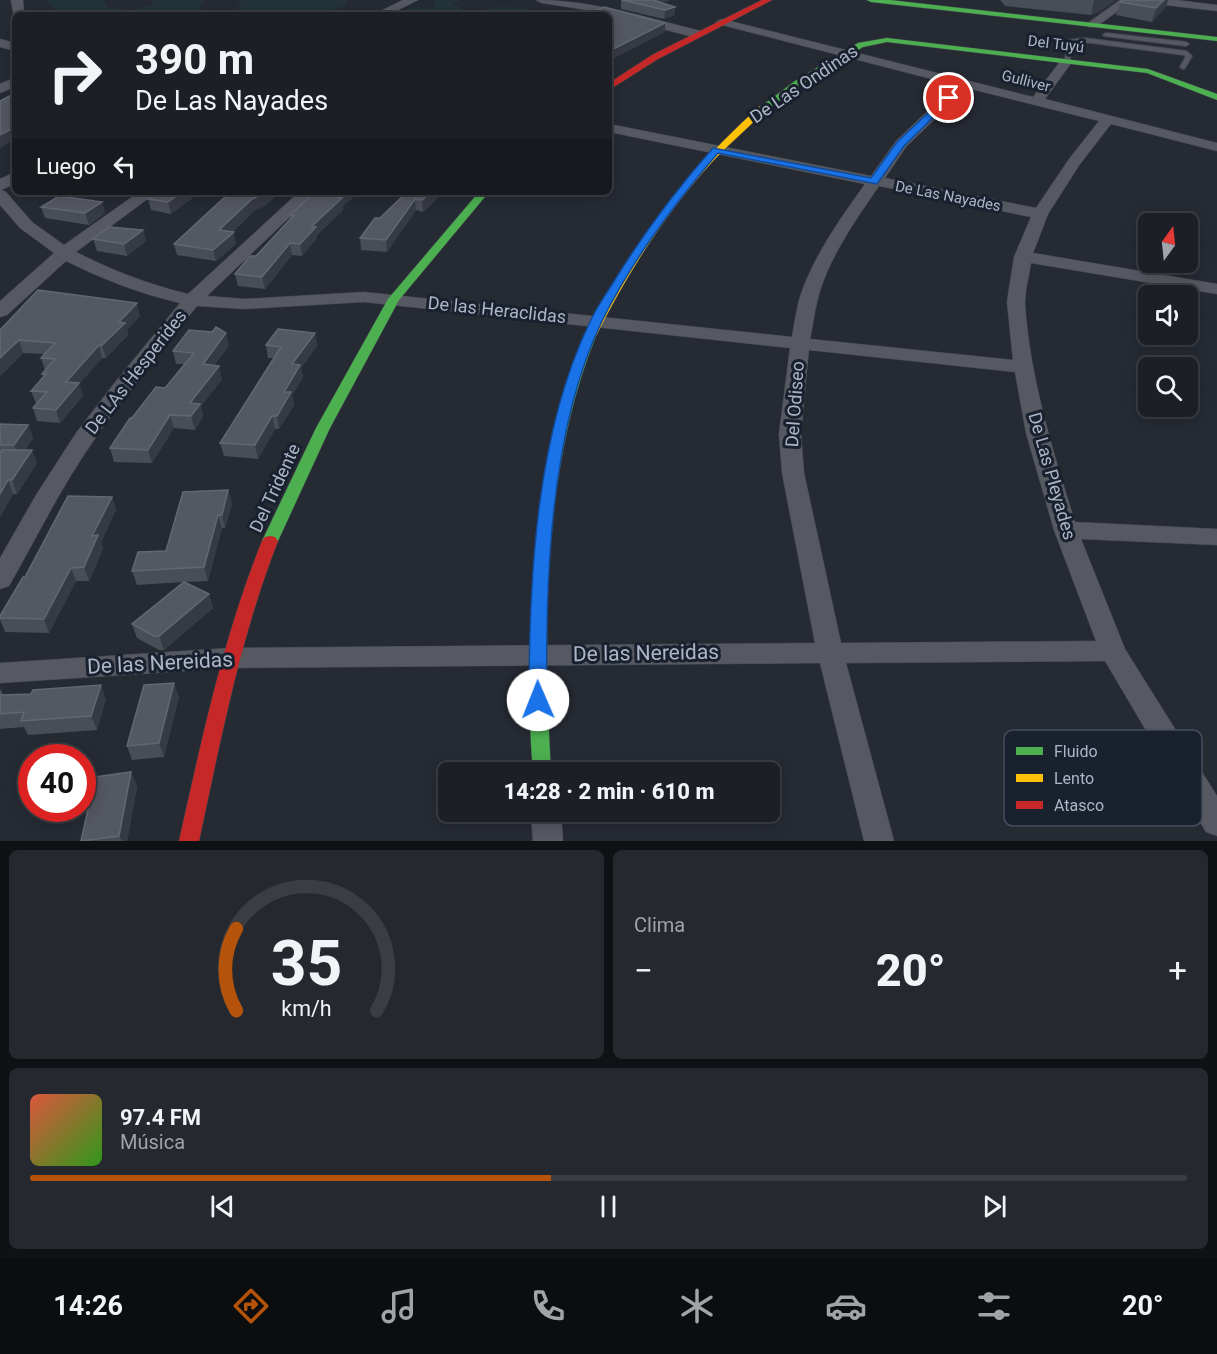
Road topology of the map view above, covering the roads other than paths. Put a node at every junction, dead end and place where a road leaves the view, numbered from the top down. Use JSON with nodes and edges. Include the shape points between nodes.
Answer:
{"nodes":[{"id":1,"x":412,"y":0,"type":"edge"},
{"id":2,"x":542,"y":0,"type":"edge"},
{"id":3,"x":871,"y":0,"type":"edge"},
{"id":4,"x":1127,"y":0,"type":"edge"},
{"id":5,"x":1147,"y":0,"type":"edge"},
{"id":6,"x":763,"y":2,"type":"edge"},
{"id":7,"x":593,"y":8,"type":"junction"},
{"id":8,"x":1217,"y":8,"type":"edge"},
{"id":9,"x":386,"y":12,"type":"edge"},
{"id":10,"x":586,"y":12,"type":"edge"},
{"id":11,"x":609,"y":12,"type":"edge"},
{"id":12,"x":612,"y":13,"type":"edge"},
{"id":13,"x":722,"y":22,"type":"junction"},
{"id":14,"x":1092,"y":25,"type":"junction"},
{"id":15,"x":697,"y":34,"type":"junction"},
{"id":16,"x":1217,"y":39,"type":"edge"},
{"id":17,"x":887,"y":40,"type":"joint"},
{"id":18,"x":848,"y":52,"type":"junction"},
{"id":19,"x":1066,"y":62,"type":"junction"},
{"id":20,"x":1183,"y":67,"type":"dead end"},
{"id":21,"x":965,"y":83,"type":"junction"},
{"id":22,"x":612,"y":85,"type":"edge"},
{"id":23,"x":1217,"y":97,"type":"edge"},
{"id":24,"x":1037,"y":101,"type":"junction"},
{"id":25,"x":1108,"y":119,"type":"junction"},
{"id":26,"x":612,"y":129,"type":"edge"},
{"id":27,"x":1217,"y":147,"type":"edge"},
{"id":28,"x":716,"y":150,"type":"junction"},
{"id":29,"x":873,"y":182,"type":"junction"},
{"id":30,"x":0,"y":195,"type":"edge"},
{"id":31,"x":145,"y":195,"type":"edge"},
{"id":32,"x":305,"y":195,"type":"edge"},
{"id":33,"x":481,"y":195,"type":"edge"},
{"id":34,"x":1040,"y":214,"type":"junction"},
{"id":35,"x":64,"y":254,"type":"junction"},
{"id":36,"x":1023,"y":257,"type":"junction"},
{"id":37,"x":1217,"y":289,"type":"edge"},
{"id":38,"x":394,"y":299,"type":"junction"},
{"id":39,"x":192,"y":300,"type":"junction"},
{"id":40,"x":0,"y":311,"type":"edge"},
{"id":41,"x":596,"y":321,"type":"junction"},
{"id":42,"x":800,"y":343,"type":"junction"},
{"id":43,"x":1024,"y":368,"type":"junction"},
{"id":44,"x":1066,"y":530,"type":"junction"},
{"id":45,"x":1217,"y":537,"type":"edge"},
{"id":46,"x":0,"y":580,"type":"edge"},
{"id":47,"x":830,"y":651,"type":"junction"},
{"id":48,"x":1113,"y":651,"type":"junction"},
{"id":49,"x":538,"y":654,"type":"junction"},
{"id":50,"x":230,"y":658,"type":"junction"},
{"id":51,"x":0,"y":672,"type":"edge"},
{"id":52,"x":1161,"y":730,"type":"edge"},
{"id":53,"x":541,"y":762,"type":"edge"},
{"id":54,"x":1202,"y":798,"type":"edge"},
{"id":55,"x":547,"y":822,"type":"edge"},
{"id":56,"x":1217,"y":823,"type":"edge"},
{"id":57,"x":189,"y":841,"type":"edge"},
{"id":58,"x":548,"y":841,"type":"edge"},
{"id":59,"x":879,"y":841,"type":"edge"}],
"edges":[{"from":1,"to":9,"type":"street"},
{"from":2,"to":7,"type":"street"},
{"from":3,"to":14,"type":"street"},
{"from":4,"to":14,"type":"street"},
{"from":5,"to":8,"type":"street"},
{"from":6,"to":13,"type":"street"},
{"from":7,"to":10,"type":"street"},
{"from":7,"to":11,"type":"street"},
{"from":12,"to":15,"type":"street"},
{"from":13,"to":15,"type":"street"},
{"from":13,"to":18,"type":"street","name":"Gulliver"},
{"from":14,"to":16,"type":"street","via":[[1107,31],[1188,40]]},
{"from":15,"to":22,"type":"street"},
{"from":17,"to":18,"type":"street","name":"De Las Ondinas"},
{"from":17,"to":19,"type":"street","name":"Del Tuyú"},
{"from":18,"to":21,"type":"street","name":"Gulliver"},
{"from":18,"to":28,"type":"street","name":"De Las Ondinas","via":[[763,108]]},
{"from":19,"to":20,"type":"lane","via":[[1071,42],[1084,40],[1186,53],[1190,56]]},
{"from":19,"to":23,"type":"street","name":"Del Tuyú","via":[[1158,74]]},
{"from":19,"to":24,"type":"street"},
{"from":21,"to":24,"type":"street","name":"Gulliver"},
{"from":21,"to":29,"type":"street","name":"Del Odiseo","via":[[912,132]]},
{"from":24,"to":25,"type":"street","name":"Gulliver"},
{"from":25,"to":27,"type":"street","name":"Gulliver"},
{"from":25,"to":34,"type":"street","name":"De Las Pleyades"},
{"from":26,"to":28,"type":"street","name":"De Las Nayades"},
{"from":28,"to":29,"type":"street","name":"De Las Nayades"},
{"from":28,"to":41,"type":"street","name":"De Las Ondinas","via":[[646,237]]},
{"from":29,"to":34,"type":"street","name":"De Las Nayades"},
{"from":29,"to":42,"type":"street","name":"Del Odiseo","via":[[816,279]]},
{"from":30,"to":35,"type":"street","name":"De las Heraclidas","via":[[26,225]]},
{"from":31,"to":35,"type":"street"},
{"from":32,"to":39,"type":"street","name":"De LAs Hesperides"},
{"from":33,"to":38,"type":"street","name":"Del Tridente"},
{"from":34,"to":36,"type":"street","name":"De Las Pleyades"},
{"from":35,"to":39,"type":"street","name":"De las Heraclidas"},
{"from":35,"to":40,"type":"street"},
{"from":36,"to":37,"type":"street"},
{"from":36,"to":43,"type":"street","name":"De Las Pleyades","via":[[1017,302]]},
{"from":38,"to":39,"type":"street","name":"De las Heraclidas","via":[[349,296],[245,304]]},
{"from":38,"to":41,"type":"street","name":"De las Heraclidas"},
{"from":38,"to":50,"type":"street","name":"Del Tridente","via":[[323,428],[281,515],[253,580]]},
{"from":39,"to":46,"type":"street","name":"De LAs Hesperides","via":[[84,438]]},
{"from":41,"to":42,"type":"street","name":"De las Heraclidas"},
{"from":41,"to":49,"type":"street","name":"De Las Ondinas","via":[[574,376],[555,447],[544,535]]},
{"from":42,"to":43,"type":"street","name":"De las Heraclidas"},
{"from":42,"to":47,"type":"street","name":"Del Odiseo","via":[[790,434],[793,473]]},
{"from":43,"to":44,"type":"street","name":"De Las Pleyades","via":[[1037,433]]},
{"from":44,"to":45,"type":"street"},
{"from":44,"to":48,"type":"street","name":"De Las Pleyades"},
{"from":47,"to":48,"type":"street","name":"De las Nereidas"},
{"from":47,"to":49,"type":"street","name":"De las Nereidas"},
{"from":47,"to":59,"type":"street","name":"Del Odiseo"},
{"from":48,"to":52,"type":"street","name":"De Las Pleyades"},
{"from":49,"to":50,"type":"street","name":"De las Nereidas"},
{"from":49,"to":53,"type":"street","name":"De Las Ondinas"},
{"from":50,"to":51,"type":"street","name":"De las Nereidas"},
{"from":50,"to":57,"type":"street","name":"Del Tridente"},
{"from":54,"to":56,"type":"street","name":"De Las Pleyades"},
{"from":55,"to":58,"type":"street"}]}
